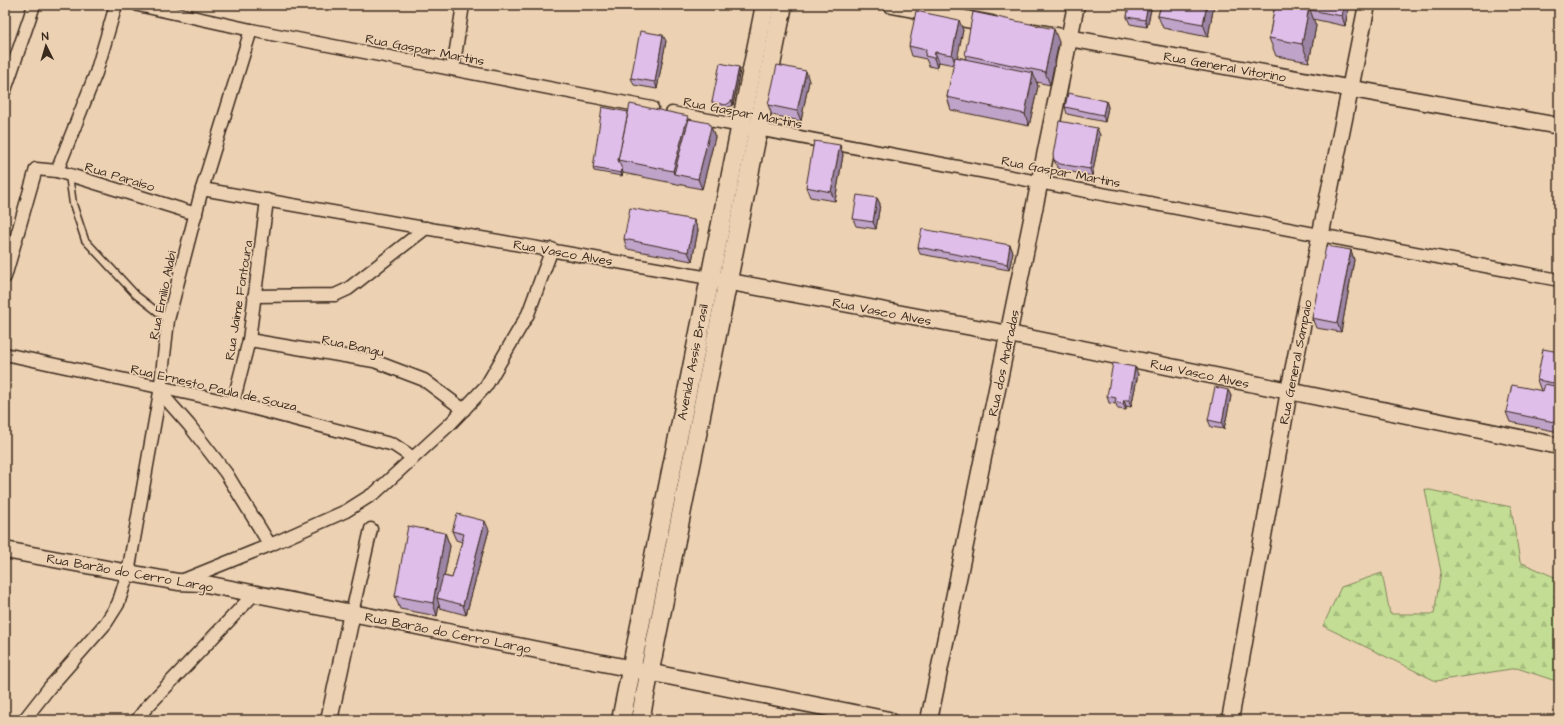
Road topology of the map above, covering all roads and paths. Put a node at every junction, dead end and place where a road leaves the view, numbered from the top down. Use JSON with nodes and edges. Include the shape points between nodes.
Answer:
{"nodes":[{"id":1,"x":34,"y":5,"type":"edge"},
{"id":2,"x":116,"y":5,"type":"edge"},
{"id":3,"x":138,"y":5,"type":"edge"},
{"id":4,"x":463,"y":5,"type":"edge"},
{"id":5,"x":765,"y":5,"type":"edge"},
{"id":6,"x":784,"y":5,"type":"edge"},
{"id":7,"x":892,"y":5,"type":"edge"},
{"id":8,"x":1076,"y":5,"type":"edge"},
{"id":9,"x":1367,"y":5,"type":"edge"},
{"id":10,"x":251,"y":30,"type":"junction"},
{"id":11,"x":1069,"y":39,"type":"junction"},
{"id":12,"x":453,"y":69,"type":"junction"},
{"id":13,"x":1351,"y":89,"type":"junction"},
{"id":14,"x":5,"y":90,"type":"edge"},
{"id":15,"x":740,"y":126,"type":"junction"},
{"id":16,"x":1559,"y":126,"type":"edge"},
{"id":17,"x":758,"y":130,"type":"junction"},
{"id":18,"x":56,"y":171,"type":"junction"},
{"id":19,"x":70,"y":175,"type":"junction"},
{"id":20,"x":1040,"y":181,"type":"junction"},
{"id":21,"x":728,"y":187,"type":"junction"},
{"id":22,"x":202,"y":189,"type":"junction"},
{"id":23,"x":746,"y":191,"type":"junction"},
{"id":24,"x":267,"y":200,"type":"junction"},
{"id":25,"x":196,"y":214,"type":"junction"},
{"id":26,"x":426,"y":228,"type":"junction"},
{"id":27,"x":1320,"y":235,"type":"junction"},
{"id":28,"x":552,"y":250,"type":"junction"},
{"id":29,"x":5,"y":277,"type":"edge"},
{"id":30,"x":709,"y":278,"type":"junction"},
{"id":31,"x":1559,"y":280,"type":"edge"},
{"id":32,"x":728,"y":282,"type":"junction"},
{"id":33,"x":254,"y":296,"type":"junction"},
{"id":34,"x":168,"y":320,"type":"junction"},
{"id":35,"x":1010,"y":334,"type":"junction"},
{"id":36,"x":249,"y":340,"type":"junction"},
{"id":37,"x":5,"y":354,"type":"edge"},
{"id":38,"x":160,"y":390,"type":"junction"},
{"id":39,"x":1289,"y":391,"type":"junction"},
{"id":40,"x":233,"y":403,"type":"junction"},
{"id":41,"x":464,"y":410,"type":"junction"},
{"id":42,"x":1559,"y":446,"type":"edge"},
{"id":43,"x":412,"y":457,"type":"junction"},
{"id":44,"x":664,"y":507,"type":"junction"},
{"id":45,"x":682,"y":510,"type":"junction"},
{"id":46,"x":371,"y":529,"type":"dead end"},
{"id":47,"x":270,"y":545,"type":"junction"},
{"id":48,"x":5,"y":550,"type":"edge"},
{"id":49,"x":128,"y":573,"type":"junction"},
{"id":50,"x":178,"y":582,"type":"junction"},
{"id":51,"x":254,"y":594,"type":"junction"},
{"id":52,"x":352,"y":613,"type":"junction"},
{"id":53,"x":632,"y":670,"type":"junction"},
{"id":54,"x":650,"y":673,"type":"junction"},
{"id":55,"x":24,"y":720,"type":"edge"},
{"id":56,"x":137,"y":720,"type":"edge"},
{"id":57,"x":329,"y":720,"type":"edge"},
{"id":58,"x":621,"y":720,"type":"edge"},
{"id":59,"x":640,"y":720,"type":"edge"},
{"id":60,"x":890,"y":720,"type":"edge"},
{"id":61,"x":929,"y":720,"type":"edge"},
{"id":62,"x":1230,"y":720,"type":"edge"}],
"edges":[{"from":1,"to":14,"type":"street"},
{"from":2,"to":18,"type":"street","via":[[96,73]]},
{"from":3,"to":10,"type":"street","name":"Rua Gaspar Martins"},
{"from":4,"to":12,"type":"street"},
{"from":5,"to":15,"type":"main road","name":"Avenida Assis Brasil"},
{"from":6,"to":17,"type":"main road","name":"Avenida Assis Brasil"},
{"from":7,"to":11,"type":"street","name":"Rua General Vitorino"},
{"from":8,"to":11,"type":"street","name":"Rua dos Andradas"},
{"from":9,"to":13,"type":"street","name":"Rua General Sampaio"},
{"from":10,"to":12,"type":"street","name":"Rua Gaspar Martins"},
{"from":10,"to":22,"type":"street","name":"Rua Emilio Alabi"},
{"from":11,"to":13,"type":"street","name":"Rua General Vitorino"},
{"from":11,"to":20,"type":"street","name":"Rua dos Andradas"},
{"from":12,"to":15,"type":"street","name":"Rua Gaspar Martins"},
{"from":13,"to":16,"type":"street","name":"Rua General Vitorino"},
{"from":13,"to":27,"type":"street","name":"Rua General Sampaio"},
{"from":15,"to":17,"type":"street","name":"Rua Gaspar Martins"},
{"from":15,"to":21,"type":"main road","name":"Avenida Assis Brasil"},
{"from":17,"to":20,"type":"street","name":"Rua Gaspar Martins"},
{"from":17,"to":23,"type":"main road","name":"Avenida Assis Brasil"},
{"from":18,"to":19,"type":"street","name":"Rua Paraíso"},
{"from":18,"to":29,"type":"street","name":"Rua Paraíso","via":[[36,169]]},
{"from":19,"to":25,"type":"street","name":"Rua Paraíso"},
{"from":19,"to":34,"type":"lane","via":[[73,204],[85,240],[136,295]]},
{"from":20,"to":27,"type":"street","name":"Rua Gaspar Martins"},
{"from":20,"to":35,"type":"street","name":"Rua dos Andradas"},
{"from":21,"to":23,"type":"main road"},
{"from":21,"to":30,"type":"main road","name":"Avenida Assis Brasil"},
{"from":22,"to":24,"type":"street","name":"Rua Vasco Alves"},
{"from":22,"to":25,"type":"street","name":"Rua Emilio Alabi"},
{"from":23,"to":32,"type":"main road","name":"Avenida Assis Brasil"},
{"from":24,"to":26,"type":"street","name":"Rua Vasco Alves"},
{"from":24,"to":33,"type":"street","name":"Rua Jaime Fontoura"},
{"from":25,"to":34,"type":"street","name":"Rua Emilio Alabi"},
{"from":26,"to":28,"type":"street","name":"Rua Vasco Alves"},
{"from":26,"to":33,"type":"street","via":[[348,289],[335,295]]},
{"from":27,"to":31,"type":"street","name":"Rua Gaspar Martins"},
{"from":27,"to":39,"type":"street","name":"Rua General Sampaio"},
{"from":28,"to":30,"type":"street","name":"Rua Vasco Alves"},
{"from":28,"to":41,"type":"street","via":[[528,314],[486,386]]},
{"from":30,"to":32,"type":"street","name":"Rua Vasco Alves"},
{"from":30,"to":44,"type":"main road","name":"Avenida Assis Brasil"},
{"from":32,"to":35,"type":"street","name":"Rua Vasco Alves"},
{"from":32,"to":45,"type":"main road","name":"Avenida Assis Brasil"},
{"from":33,"to":36,"type":"street","name":"Rua Jaime Fontoura"},
{"from":34,"to":38,"type":"street","name":"Rua Emilio Alabi"},
{"from":35,"to":39,"type":"street","name":"Rua Vasco Alves"},
{"from":35,"to":61,"type":"street","name":"Rua dos Andradas"},
{"from":36,"to":40,"type":"street","name":"Rua Jaime Fontoura"},
{"from":36,"to":41,"type":"street","name":"Rua Bangu","via":[[374,361],[424,380]]},
{"from":37,"to":38,"type":"street","name":"Rua Ernesto Paula de Souza"},
{"from":38,"to":40,"type":"street","name":"Rua Ernesto Paula de Souza"},
{"from":38,"to":47,"type":"street","via":[[226,473]]},
{"from":38,"to":49,"type":"street","name":"Rua Emilio Alabi"},
{"from":39,"to":42,"type":"street","name":"Rua Vasco Alves"},
{"from":39,"to":62,"type":"street","name":"Rua General Sampaio"},
{"from":40,"to":43,"type":"street","name":"Rua Ernesto Paula de Souza","via":[[394,445]]},
{"from":41,"to":43,"type":"street"},
{"from":43,"to":47,"type":"street","via":[[376,492],[346,511]]},
{"from":44,"to":45,"type":"main road"},
{"from":44,"to":53,"type":"main road","name":"Avenida Assis Brasil"},
{"from":45,"to":54,"type":"main road","name":"Avenida Assis Brasil"},
{"from":46,"to":52,"type":"street"},
{"from":47,"to":50,"type":"street"},
{"from":48,"to":49,"type":"street","name":"Rua Barão do Cerro Largo"},
{"from":49,"to":50,"type":"street","name":"Rua Barão do Cerro Largo"},
{"from":49,"to":55,"type":"street","name":"Rua Emilio Alabi","via":[[118,604],[106,623]]},
{"from":50,"to":51,"type":"street","name":"Rua Barão do Cerro Largo","via":[[201,583]]},
{"from":51,"to":52,"type":"street","name":"Rua Barão do Cerro Largo"},
{"from":51,"to":56,"type":"street"},
{"from":52,"to":53,"type":"street","name":"Rua Barão do Cerro Largo"},
{"from":52,"to":57,"type":"street"},
{"from":53,"to":54,"type":"street","name":"Rua Barão do Cerro Largo"},
{"from":53,"to":58,"type":"main road","name":"Avenida Assis Brasil"},
{"from":54,"to":59,"type":"main road","name":"Avenida Assis Brasil"},
{"from":54,"to":60,"type":"street","name":"Rua Barão do Cerro Largo"}]}
